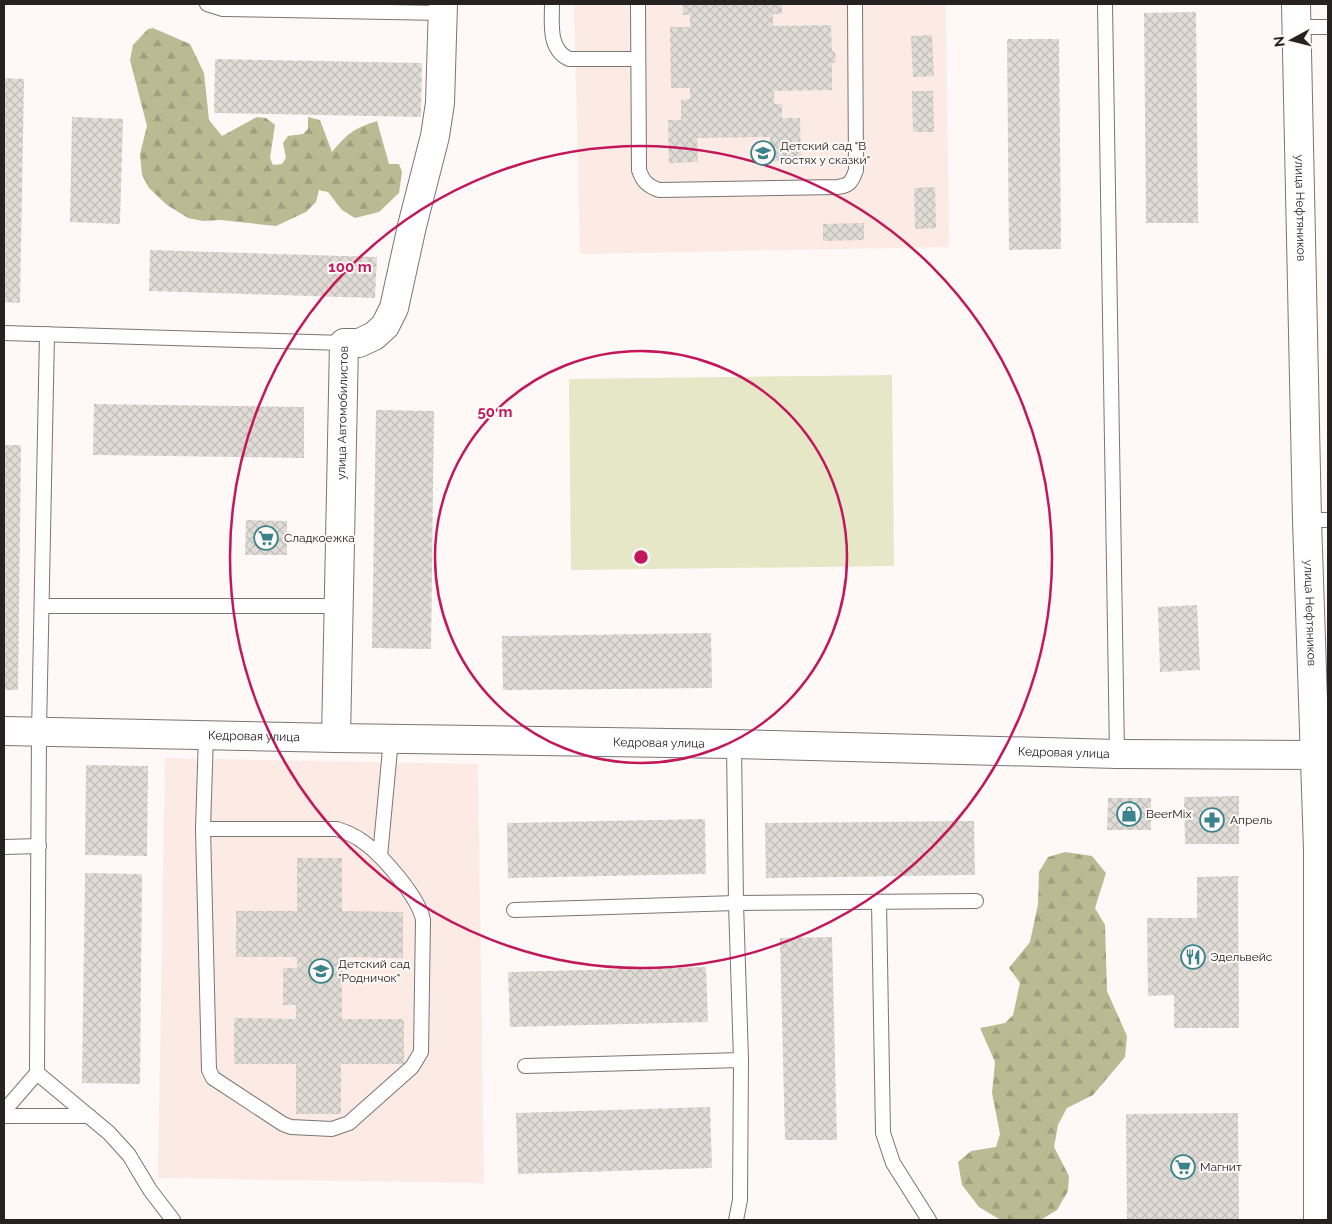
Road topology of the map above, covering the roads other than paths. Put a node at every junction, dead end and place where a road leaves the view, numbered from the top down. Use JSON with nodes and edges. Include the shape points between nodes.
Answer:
{"nodes":[{"id":1,"x":207,"y":4,"type":"edge"},
{"id":2,"x":552,"y":4,"type":"edge"},
{"id":3,"x":638,"y":4,"type":"edge"},
{"id":4,"x":854,"y":4,"type":"edge"},
{"id":5,"x":1105,"y":4,"type":"edge"},
{"id":6,"x":443,"y":9,"type":"edge"},
{"id":7,"x":1296,"y":16,"type":"edge"},
{"id":8,"x":1328,"y":28,"type":"edge"},
{"id":9,"x":638,"y":59,"type":"junction"},
{"id":10,"x":4,"y":333,"type":"edge"},
{"id":11,"x":47,"y":334,"type":"junction"},
{"id":12,"x":344,"y":343,"type":"junction"},
{"id":13,"x":1318,"y":520,"type":"edge"},
{"id":14,"x":42,"y":606,"type":"junction"},
{"id":15,"x":338,"y":606,"type":"junction"},
{"id":16,"x":4,"y":731,"type":"edge"},
{"id":17,"x":39,"y":732,"type":"junction"},
{"id":18,"x":206,"y":735,"type":"junction"},
{"id":19,"x":336,"y":738,"type":"junction"},
{"id":20,"x":391,"y":739,"type":"junction"},
{"id":21,"x":734,"y":744,"type":"junction"},
{"id":22,"x":1117,"y":754,"type":"junction"},
{"id":23,"x":1314,"y":755,"type":"junction"},
{"id":24,"x":203,"y":829,"type":"junction"},
{"id":25,"x":39,"y":846,"type":"junction"},
{"id":26,"x":4,"y":847,"type":"edge"},
{"id":27,"x":1323,"y":850,"type":"edge"},
{"id":28,"x":380,"y":856,"type":"junction"},
{"id":29,"x":976,"y":901,"type":"dead end"},
{"id":30,"x":879,"y":902,"type":"junction"},
{"id":31,"x":736,"y":903,"type":"junction"},
{"id":32,"x":514,"y":910,"type":"dead end"},
{"id":33,"x":741,"y":1060,"type":"junction"},
{"id":34,"x":525,"y":1066,"type":"dead end"},
{"id":35,"x":37,"y":1073,"type":"junction"},
{"id":36,"x":4,"y":1111,"type":"edge"},
{"id":37,"x":4,"y":1116,"type":"edge"},
{"id":38,"x":89,"y":1116,"type":"junction"},
{"id":39,"x":172,"y":1220,"type":"edge"},
{"id":40,"x":736,"y":1220,"type":"edge"},
{"id":41,"x":929,"y":1220,"type":"edge"},
{"id":42,"x":1318,"y":1220,"type":"edge"}],
"edges":[{"from":1,"to":6,"type":"lane","via":[[223,9]]},
{"from":2,"to":9,"type":"lane","via":[[552,37],[562,56],[569,59]]},
{"from":3,"to":9,"type":"lane"},
{"from":4,"to":9,"type":"lane","via":[[856,170],[853,180],[846,186],[660,190],[647,185],[639,170]]},
{"from":5,"to":22,"type":"lane"},
{"from":6,"to":12,"type":"street","name":"улица Автомобилистов","via":[[440,104],[394,308],[385,326],[374,336],[359,343]]},
{"from":7,"to":8,"type":"lane"},
{"from":7,"to":13,"type":"street","name":"улица Нефтяников"},
{"from":10,"to":11,"type":"lane"},
{"from":11,"to":12,"type":"lane"},
{"from":11,"to":14,"type":"lane"},
{"from":12,"to":15,"type":"street","name":"улица Автомобилистов"},
{"from":13,"to":23,"type":"street","name":"улица Нефтяников"},
{"from":14,"to":15,"type":"lane"},
{"from":14,"to":17,"type":"lane"},
{"from":15,"to":19,"type":"street","name":"улица Автомобилистов"},
{"from":16,"to":17,"type":"street","name":"Кедровая улица"},
{"from":17,"to":18,"type":"street","name":"Кедровая улица"},
{"from":17,"to":25,"type":"lane"},
{"from":18,"to":19,"type":"street","name":"Кедровая улица"},
{"from":18,"to":24,"type":"lane"},
{"from":19,"to":20,"type":"street","name":"Кедровая улица"},
{"from":20,"to":21,"type":"street","name":"Кедровая улица"},
{"from":20,"to":28,"type":"lane"},
{"from":21,"to":22,"type":"street","name":"Кедровая улица"},
{"from":21,"to":31,"type":"lane"},
{"from":22,"to":23,"type":"street","name":"Кедровая улица"},
{"from":23,"to":27,"type":"street","name":"улица Нефтяников"},
{"from":24,"to":28,"type":"lane","via":[[337,829],[363,841]]},
{"from":24,"to":28,"type":"lane","via":[[209,1070],[214,1078],[283,1124],[297,1128],[332,1129],[349,1122],[412,1067],[421,1052],[422,911]]},
{"from":25,"to":26,"type":"lane"},
{"from":25,"to":35,"type":"lane"},
{"from":27,"to":42,"type":"street","name":"улица Нефтяников"},
{"from":29,"to":30,"type":"lane"},
{"from":30,"to":31,"type":"lane"},
{"from":30,"to":41,"type":"lane","via":[[883,1133],[893,1163]]},
{"from":31,"to":32,"type":"lane"},
{"from":31,"to":33,"type":"lane"},
{"from":33,"to":34,"type":"lane"},
{"from":33,"to":40,"type":"lane","via":[[740,1200]]},
{"from":35,"to":36,"type":"lane"},
{"from":35,"to":38,"type":"lane"},
{"from":37,"to":38,"type":"lane"},
{"from":38,"to":39,"type":"lane","via":[[129,1155]]}]}
